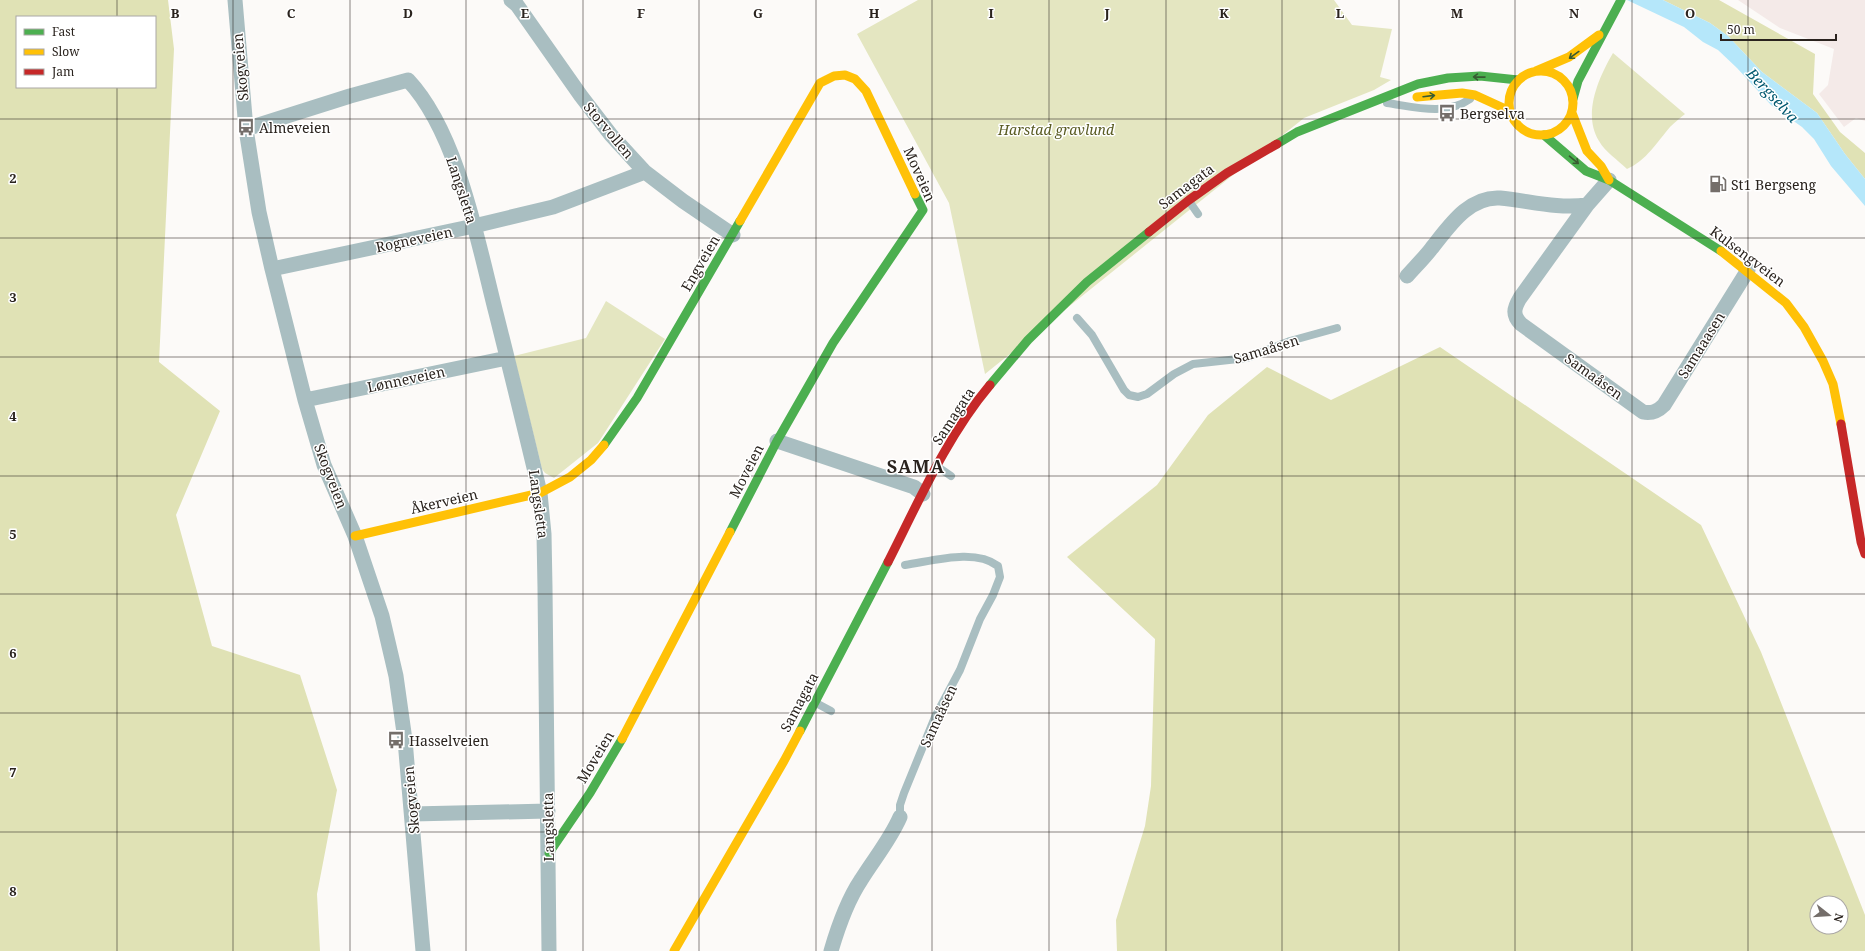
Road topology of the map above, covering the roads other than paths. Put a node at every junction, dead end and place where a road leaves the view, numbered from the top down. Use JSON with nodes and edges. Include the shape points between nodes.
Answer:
{"nodes":[{"id":1,"x":235,"y":0,"type":"edge"},
{"id":2,"x":511,"y":0,"type":"edge"},
{"id":3,"x":1621,"y":0,"type":"edge"},
{"id":4,"x":1605,"y":31,"type":"junction"},
{"id":5,"x":1536,"y":71,"type":"junction"},
{"id":6,"x":1518,"y":80,"type":"junction"},
{"id":7,"x":1476,"y":95,"type":"junction"},
{"id":8,"x":1573,"y":99,"type":"junction"},
{"id":9,"x":1376,"y":102,"type":"junction"},
{"id":10,"x":873,"y":106,"type":"joint"},
{"id":11,"x":1510,"y":111,"type":"junction"},
{"id":12,"x":1572,"y":113,"type":"junction"},
{"id":13,"x":246,"y":129,"type":"junction"},
{"id":14,"x":1544,"y":135,"type":"junction"},
{"id":15,"x":645,"y":172,"type":"junction"},
{"id":16,"x":1609,"y":180,"type":"junction"},
{"id":17,"x":1189,"y":200,"type":"junction"},
{"id":18,"x":1587,"y":204,"type":"junction"},
{"id":19,"x":1198,"y":214,"type":"dead end"},
{"id":20,"x":474,"y":226,"type":"junction"},
{"id":21,"x":733,"y":235,"type":"junction"},
{"id":22,"x":272,"y":269,"type":"junction"},
{"id":23,"x":1748,"y":270,"type":"junction"},
{"id":24,"x":1407,"y":276,"type":"dead end"},
{"id":25,"x":1076,"y":318,"type":"dead end"},
{"id":26,"x":1337,"y":328,"type":"dead end"},
{"id":27,"x":507,"y":358,"type":"junction"},
{"id":28,"x":305,"y":400,"type":"junction"},
{"id":29,"x":1649,"y":413,"type":"joint"},
{"id":30,"x":777,"y":441,"type":"junction"},
{"id":31,"x":937,"y":467,"type":"junction"},
{"id":32,"x":951,"y":476,"type":"dead end"},
{"id":33,"x":540,"y":493,"type":"junction"},
{"id":34,"x":923,"y":494,"type":"junction"},
{"id":35,"x":355,"y":536,"type":"junction"},
{"id":36,"x":1865,"y":554,"type":"edge"},
{"id":37,"x":905,"y":565,"type":"dead end"},
{"id":38,"x":815,"y":702,"type":"junction"},
{"id":39,"x":831,"y":711,"type":"dead end"},
{"id":40,"x":548,"y":811,"type":"junction"},
{"id":41,"x":412,"y":814,"type":"junction"},
{"id":42,"x":900,"y":817,"type":"joint"},
{"id":43,"x":549,"y":853,"type":"junction"},
{"id":44,"x":423,"y":951,"type":"edge"},
{"id":45,"x":549,"y":951,"type":"edge"},
{"id":46,"x":674,"y":951,"type":"edge"},
{"id":47,"x":831,"y":951,"type":"edge"}],
"edges":[{"from":1,"to":13,"type":"street","name":"Skogveien"},
{"from":2,"to":15,"type":"street","name":"Storvollen","via":[[611,135]]},
{"from":3,"to":4,"type":"main road"},
{"from":4,"to":5,"type":"main road","one_way":true,"via":[[1571,58]]},
{"from":4,"to":8,"type":"main road","via":[[1578,81]]},
{"from":5,"to":6,"type":"main road"},
{"from":5,"to":8,"type":"main road","via":[[1556,74],[1570,89]]},
{"from":6,"to":9,"type":"main road","name":"Samagata","one_way":true,"via":[[1480,76],[1448,78],[1418,84]]},
{"from":6,"to":11,"type":"main road","via":[[1509,100]]},
{"from":9,"to":7,"type":"main road","name":"Samagata","one_way":true,"via":[[1462,92]]},
{"from":7,"to":9,"type":"lane","via":[[1460,106],[1438,110]]},
{"from":7,"to":11,"type":"main road","name":"Samagata"},
{"from":8,"to":12,"type":"main road"},
{"from":9,"to":17,"type":"main road","name":"Samagata","via":[[1323,120],[1291,135],[1227,173]]},
{"from":10,"to":21,"type":"main road","name":"Engveien","via":[[866,91],[849,75],[841,74],[820,83]]},
{"from":10,"to":30,"type":"main road","name":"Moveien","via":[[923,210],[833,343]]},
{"from":11,"to":14,"type":"main road","via":[[1519,127],[1535,135]]},
{"from":12,"to":14,"type":"main road","via":[[1561,128]]},
{"from":12,"to":16,"type":"main road","name":"Kulsengveien","via":[[1588,151]]},
{"from":13,"to":20,"type":"street","name":"Langsletta","via":[[408,80],[430,109],[457,172]]},
{"from":13,"to":22,"type":"street","name":"Skogveien","via":[[259,212]]},
{"from":14,"to":16,"type":"main road","name":"Kulsengveien","one_way":true,"via":[[1586,171]]},
{"from":15,"to":20,"type":"street","name":"Rogneveien","via":[[553,207]]},
{"from":15,"to":21,"type":"street","name":"Storvollen"},
{"from":16,"to":18,"type":"street","name":"Samaåsen"},
{"from":16,"to":23,"type":"main road","name":"Kulsengveien"},
{"from":17,"to":19,"type":"lane"},
{"from":17,"to":31,"type":"main road","name":"Samagata","via":[[1087,282],[1028,340],[975,403]]},
{"from":18,"to":24,"type":"street","via":[[1570,207],[1549,206],[1498,198],[1472,205],[1456,218]]},
{"from":18,"to":29,"type":"street","name":"Samaåsen","via":[[1520,298],[1514,314],[1521,324],[1643,412]]},
{"from":20,"to":22,"type":"street","name":"Rogneveien"},
{"from":20,"to":27,"type":"street","name":"Langsletta"},
{"from":21,"to":33,"type":"main road","name":"Engveien","via":[[637,398],[608,441],[570,478]]},
{"from":22,"to":28,"type":"street","name":"Skogveien"},
{"from":23,"to":29,"type":"street","name":"Samaaasen","via":[[1664,405]]},
{"from":23,"to":36,"type":"main road","name":"Kulsengveien","via":[[1786,303],[1804,327],[1833,384]]},
{"from":25,"to":26,"type":"lane","name":"Samaåsen","via":[[1092,335],[1124,390],[1129,395],[1138,397],[1148,394],[1174,374],[1193,364],[1247,358],[1290,341]]},
{"from":27,"to":28,"type":"street","name":"Lønneveien"},
{"from":27,"to":33,"type":"street","name":"Langsletta"},
{"from":28,"to":35,"type":"street","name":"Skogveien","via":[[324,465]]},
{"from":30,"to":34,"type":"street","via":[[914,487]]},
{"from":30,"to":43,"type":"main road","name":"Moveien","via":[[629,728],[590,793]]},
{"from":31,"to":32,"type":"lane"},
{"from":31,"to":34,"type":"main road","name":"Samagata"},
{"from":33,"to":35,"type":"main road","name":"Åkerveien"},
{"from":33,"to":40,"type":"street","name":"Langsletta","via":[[544,534]]},
{"from":34,"to":38,"type":"main road","name":"Samagata"},
{"from":35,"to":41,"type":"street","name":"Skogveien","via":[[382,616],[396,676]]},
{"from":37,"to":42,"type":"lane","name":"Samaåsen","via":[[978,556],[991,560],[998,566],[1000,577],[904,793]]},
{"from":38,"to":39,"type":"lane"},
{"from":38,"to":46,"type":"main road","name":"Samagata","via":[[733,851]]},
{"from":40,"to":41,"type":"street"},
{"from":40,"to":43,"type":"street","name":"Langsletta"},
{"from":41,"to":44,"type":"street","name":"Skogveien"},
{"from":42,"to":47,"type":"street","name":"Samaåsen","via":[[893,834],[849,901]]},
{"from":43,"to":45,"type":"street","name":"Langsletta"}]}
